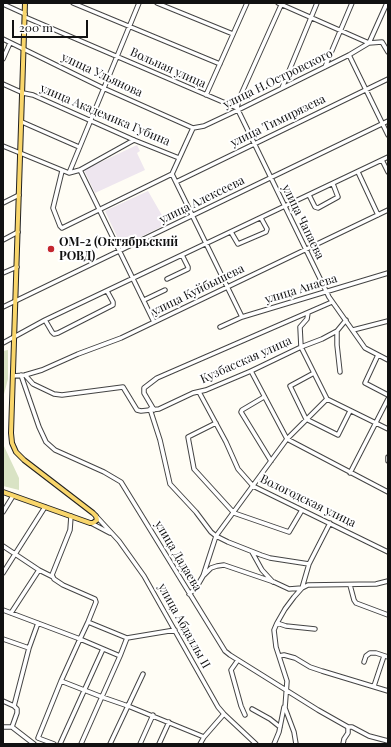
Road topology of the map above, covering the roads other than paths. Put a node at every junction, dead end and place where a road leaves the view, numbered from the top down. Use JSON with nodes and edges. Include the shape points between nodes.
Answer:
{"nodes":[{"id":1,"x":25,"y":3,"type":"edge"},
{"id":2,"x":73,"y":3,"type":"edge"},
{"id":3,"x":138,"y":3,"type":"edge"},
{"id":4,"x":157,"y":3,"type":"edge"},
{"id":5,"x":246,"y":3,"type":"edge"},
{"id":6,"x":280,"y":3,"type":"edge"},
{"id":7,"x":317,"y":3,"type":"edge"},
{"id":8,"x":352,"y":3,"type":"edge"},
{"id":9,"x":387,"y":3,"type":"edge"},
{"id":10,"x":3,"y":4,"type":"edge"},
{"id":11,"x":25,"y":15,"type":"junction"},
{"id":12,"x":311,"y":17,"type":"junction"},
{"id":13,"x":129,"y":27,"type":"junction"},
{"id":14,"x":339,"y":31,"type":"junction"},
{"id":15,"x":233,"y":34,"type":"junction"},
{"id":16,"x":3,"y":39,"type":"edge"},
{"id":17,"x":10,"y":43,"type":"junction"},
{"id":18,"x":369,"y":43,"type":"junction"},
{"id":19,"x":24,"y":50,"type":"junction"},
{"id":20,"x":388,"y":52,"type":"edge"},
{"id":21,"x":349,"y":55,"type":"junction"},
{"id":22,"x":116,"y":56,"type":"junction"},
{"id":23,"x":3,"y":59,"type":"edge"},
{"id":24,"x":220,"y":64,"type":"junction"},
{"id":25,"x":325,"y":67,"type":"junction"},
{"id":26,"x":388,"y":79,"type":"edge"},
{"id":27,"x":3,"y":84,"type":"edge"},
{"id":28,"x":102,"y":88,"type":"junction"},
{"id":29,"x":282,"y":88,"type":"junction"},
{"id":30,"x":366,"y":89,"type":"junction"},
{"id":31,"x":23,"y":93,"type":"junction"},
{"id":32,"x":206,"y":96,"type":"junction"},
{"id":33,"x":238,"y":109,"type":"junction"},
{"id":34,"x":89,"y":121,"type":"junction"},
{"id":35,"x":388,"y":121,"type":"edge"},
{"id":36,"x":22,"y":122,"type":"junction"},
{"id":37,"x":382,"y":124,"type":"junction"},
{"id":38,"x":193,"y":128,"type":"junction"},
{"id":39,"x":388,"y":135,"type":"edge"},
{"id":40,"x":134,"y":140,"type":"junction"},
{"id":41,"x":254,"y":144,"type":"junction"},
{"id":42,"x":3,"y":146,"type":"edge"},
{"id":43,"x":78,"y":147,"type":"junction"},
{"id":44,"x":21,"y":154,"type":"junction"},
{"id":45,"x":388,"y":157,"type":"edge"},
{"id":46,"x":179,"y":158,"type":"junction"},
{"id":47,"x":382,"y":160,"type":"junction"},
{"id":48,"x":80,"y":170,"type":"junction"},
{"id":49,"x":62,"y":171,"type":"junction"},
{"id":50,"x":358,"y":172,"type":"junction"},
{"id":51,"x":388,"y":172,"type":"edge"},
{"id":52,"x":68,"y":173,"type":"junction"},
{"id":53,"x":172,"y":174,"type":"junction"},
{"id":54,"x":271,"y":178,"type":"junction"},
{"id":55,"x":176,"y":182,"type":"junction"},
{"id":56,"x":333,"y":184,"type":"junction"},
{"id":57,"x":19,"y":195,"type":"junction"},
{"id":58,"x":309,"y":195,"type":"junction"},
{"id":59,"x":3,"y":203,"type":"edge"},
{"id":60,"x":285,"y":206,"type":"junction"},
{"id":61,"x":100,"y":209,"type":"junction"},
{"id":62,"x":388,"y":210,"type":"edge"},
{"id":63,"x":378,"y":215,"type":"junction"},
{"id":64,"x":193,"y":216,"type":"junction"},
{"id":65,"x":261,"y":218,"type":"junction"},
{"id":66,"x":18,"y":232,"type":"junction"},
{"id":67,"x":231,"y":232,"type":"junction"},
{"id":68,"x":3,"y":240,"type":"edge"},
{"id":69,"x":207,"y":244,"type":"junction"},
{"id":70,"x":305,"y":249,"type":"junction"},
{"id":71,"x":120,"y":251,"type":"junction"},
{"id":72,"x":182,"y":255,"type":"junction"},
{"id":73,"x":17,"y":267,"type":"junction"},
{"id":74,"x":3,"y":273,"type":"edge"},
{"id":75,"x":388,"y":273,"type":"edge"},
{"id":76,"x":134,"y":278,"type":"junction"},
{"id":77,"x":167,"y":279,"type":"dead end"},
{"id":78,"x":227,"y":287,"type":"junction"},
{"id":79,"x":165,"y":290,"type":"dead end"},
{"id":80,"x":107,"y":291,"type":"junction"},
{"id":81,"x":326,"y":292,"type":"junction"},
{"id":82,"x":144,"y":300,"type":"junction"},
{"id":83,"x":16,"y":301,"type":"junction"},
{"id":84,"x":332,"y":302,"type":"junction"},
{"id":85,"x":3,"y":307,"type":"edge"},
{"id":86,"x":308,"y":313,"type":"junction"},
{"id":87,"x":242,"y":317,"type":"junction"},
{"id":88,"x":46,"y":320,"type":"junction"},
{"id":89,"x":346,"y":320,"type":"junction"},
{"id":90,"x":388,"y":321,"type":"edge"},
{"id":91,"x":154,"y":322,"type":"junction"},
{"id":92,"x":220,"y":327,"type":"dead end"},
{"id":93,"x":353,"y":330,"type":"junction"},
{"id":94,"x":337,"y":331,"type":"junction"},
{"id":95,"x":14,"y":336,"type":"junction"},
{"id":96,"x":3,"y":343,"type":"edge"},
{"id":97,"x":301,"y":347,"type":"junction"},
{"id":98,"x":378,"y":355,"type":"junction"},
{"id":99,"x":388,"y":360,"type":"edge"},
{"id":100,"x":251,"y":371,"type":"junction"},
{"id":101,"x":340,"y":372,"type":"dead end"},
{"id":102,"x":314,"y":373,"type":"junction"},
{"id":103,"x":23,"y":375,"type":"junction"},
{"id":104,"x":13,"y":376,"type":"junction"},
{"id":105,"x":199,"y":392,"type":"junction"},
{"id":106,"x":388,"y":395,"type":"edge"},
{"id":107,"x":264,"y":397,"type":"junction"},
{"id":108,"x":327,"y":399,"type":"junction"},
{"id":109,"x":388,"y":399,"type":"edge"},
{"id":110,"x":152,"y":409,"type":"junction"},
{"id":111,"x":350,"y":411,"type":"junction"},
{"id":112,"x":306,"y":419,"type":"junction"},
{"id":113,"x":216,"y":423,"type":"junction"},
{"id":114,"x":376,"y":423,"type":"junction"},
{"id":115,"x":388,"y":429,"type":"edge"},
{"id":116,"x":286,"y":439,"type":"junction"},
{"id":117,"x":388,"y":457,"type":"edge"},
{"id":118,"x":271,"y":461,"type":"junction"},
{"id":119,"x":388,"y":461,"type":"edge"},
{"id":120,"x":350,"y":472,"type":"junction"},
{"id":121,"x":253,"y":486,"type":"junction"},
{"id":122,"x":3,"y":492,"type":"edge"},
{"id":123,"x":388,"y":492,"type":"edge"},
{"id":124,"x":13,"y":496,"type":"junction"},
{"id":125,"x":45,"y":507,"type":"junction"},
{"id":126,"x":302,"y":510,"type":"junction"},
{"id":127,"x":3,"y":512,"type":"edge"},
{"id":128,"x":234,"y":513,"type":"junction"},
{"id":129,"x":71,"y":516,"type":"junction"},
{"id":130,"x":96,"y":516,"type":"junction"},
{"id":131,"x":90,"y":523,"type":"junction"},
{"id":132,"x":330,"y":523,"type":"junction"},
{"id":133,"x":114,"y":536,"type":"junction"},
{"id":134,"x":216,"y":536,"type":"junction"},
{"id":135,"x":3,"y":546,"type":"edge"},
{"id":136,"x":252,"y":552,"type":"junction"},
{"id":137,"x":388,"y":552,"type":"edge"},
{"id":138,"x":15,"y":554,"type":"junction"},
{"id":139,"x":309,"y":564,"type":"junction"},
{"id":140,"x":39,"y":570,"type":"junction"},
{"id":141,"x":3,"y":573,"type":"edge"},
{"id":142,"x":53,"y":576,"type":"junction"},
{"id":143,"x":203,"y":576,"type":"junction"},
{"id":144,"x":388,"y":581,"type":"edge"},
{"id":145,"x":274,"y":582,"type":"junction"},
{"id":146,"x":350,"y":585,"type":"junction"},
{"id":147,"x":302,"y":588,"type":"junction"},
{"id":148,"x":190,"y":594,"type":"junction"},
{"id":149,"x":3,"y":610,"type":"edge"},
{"id":150,"x":11,"y":613,"type":"junction"},
{"id":151,"x":388,"y":615,"type":"edge"},
{"id":152,"x":88,"y":622,"type":"junction"},
{"id":153,"x":38,"y":623,"type":"junction"},
{"id":154,"x":276,"y":623,"type":"junction"},
{"id":155,"x":315,"y":629,"type":"dead end"},
{"id":156,"x":175,"y":630,"type":"junction"},
{"id":157,"x":127,"y":638,"type":"junction"},
{"id":158,"x":3,"y":639,"type":"edge"},
{"id":159,"x":80,"y":639,"type":"junction"},
{"id":160,"x":29,"y":648,"type":"junction"},
{"id":161,"x":103,"y":649,"type":"junction"},
{"id":162,"x":120,"y":656,"type":"junction"},
{"id":163,"x":279,"y":656,"type":"junction"},
{"id":164,"x":386,"y":656,"type":"edge"},
{"id":165,"x":238,"y":660,"type":"junction"},
{"id":166,"x":364,"y":662,"type":"dead end"},
{"id":167,"x":143,"y":674,"type":"dead end"},
{"id":168,"x":61,"y":681,"type":"junction"},
{"id":169,"x":374,"y":686,"type":"junction"},
{"id":170,"x":84,"y":690,"type":"junction"},
{"id":171,"x":286,"y":690,"type":"junction"},
{"id":172,"x":388,"y":691,"type":"edge"},
{"id":173,"x":102,"y":697,"type":"junction"},
{"id":174,"x":286,"y":698,"type":"junction"},
{"id":175,"x":3,"y":701,"type":"edge"},
{"id":176,"x":14,"y":706,"type":"junction"},
{"id":177,"x":128,"y":706,"type":"junction"},
{"id":178,"x":252,"y":709,"type":"dead end"},
{"id":179,"x":224,"y":714,"type":"junction"},
{"id":180,"x":153,"y":715,"type":"junction"},
{"id":181,"x":245,"y":715,"type":"dead end"},
{"id":182,"x":169,"y":722,"type":"junction"},
{"id":183,"x":3,"y":727,"type":"edge"},
{"id":184,"x":12,"y":727,"type":"junction"},
{"id":185,"x":280,"y":727,"type":"junction"},
{"id":186,"x":348,"y":727,"type":"junction"},
{"id":187,"x":204,"y":737,"type":"junction"},
{"id":188,"x":38,"y":738,"type":"junction"},
{"id":189,"x":388,"y":741,"type":"edge"},
{"id":190,"x":36,"y":744,"type":"edge"},
{"id":191,"x":54,"y":744,"type":"edge"},
{"id":192,"x":60,"y":744,"type":"edge"},
{"id":193,"x":81,"y":744,"type":"edge"},
{"id":194,"x":110,"y":744,"type":"edge"},
{"id":195,"x":140,"y":744,"type":"edge"},
{"id":196,"x":159,"y":744,"type":"edge"},
{"id":197,"x":200,"y":744,"type":"edge"},
{"id":198,"x":256,"y":744,"type":"edge"},
{"id":199,"x":274,"y":744,"type":"edge"},
{"id":200,"x":296,"y":744,"type":"edge"},
{"id":201,"x":343,"y":744,"type":"edge"}],
"edges":[{"from":1,"to":11,"type":"main road"},
{"from":2,"to":13,"type":"street"},
{"from":3,"to":13,"type":"street"},
{"from":4,"to":15,"type":"street"},
{"from":5,"to":15,"type":"street"},
{"from":6,"to":12,"type":"street"},
{"from":6,"to":33,"type":"street","via":[[239,99]]},
{"from":7,"to":12,"type":"street"},
{"from":8,"to":14,"type":"street"},
{"from":9,"to":18,"type":"street"},
{"from":10,"to":11,"type":"street","name":"Вольная улица"},
{"from":11,"to":19,"type":"main road"},
{"from":11,"to":22,"type":"street","name":"Вольная улица"},
{"from":12,"to":14,"type":"street"},
{"from":12,"to":29,"type":"street"},
{"from":13,"to":22,"type":"street"},
{"from":13,"to":24,"type":"street"},
{"from":14,"to":18,"type":"street"},
{"from":14,"to":25,"type":"street"},
{"from":15,"to":24,"type":"street"},
{"from":16,"to":17,"type":"street","name":"улица Ульянова"},
{"from":17,"to":19,"type":"street","name":"улица Ульянова"},
{"from":17,"to":23,"type":"street"},
{"from":18,"to":20,"type":"street","via":[[382,42]]},
{"from":18,"to":21,"type":"street","name":"улица Н.Островского"},
{"from":19,"to":28,"type":"street","name":"улица Ульянова"},
{"from":19,"to":31,"type":"main road"},
{"from":21,"to":25,"type":"street","name":"улица Н.Островского"},
{"from":21,"to":30,"type":"street"},
{"from":22,"to":28,"type":"street"},
{"from":22,"to":32,"type":"street","name":"Вольная улица"},
{"from":24,"to":32,"type":"street"},
{"from":25,"to":29,"type":"street","name":"улица Н.Островского"},
{"from":26,"to":30,"type":"street","name":"улица Тимирязева"},
{"from":27,"to":31,"type":"street","name":"улица Академика Губина"},
{"from":28,"to":34,"type":"street"},
{"from":28,"to":38,"type":"street","name":"улица Ульянова"},
{"from":29,"to":33,"type":"street","name":"улица Н.Островского"},
{"from":30,"to":37,"type":"street"},
{"from":30,"to":41,"type":"street","name":"улица Тимирязева"},
{"from":31,"to":34,"type":"street","name":"улица Академика Губина","via":[[33,95]]},
{"from":31,"to":36,"type":"main road"},
{"from":32,"to":33,"type":"street","name":"Вольная улица"},
{"from":33,"to":38,"type":"street","name":"улица Н.Островского","via":[[204,126]]},
{"from":33,"to":41,"type":"street","name":"улица Чапаева"},
{"from":34,"to":40,"type":"street","name":"улица Академика Губина"},
{"from":34,"to":43,"type":"street"},
{"from":35,"to":37,"type":"street","name":"улица Алексеева"},
{"from":36,"to":43,"type":"street"},
{"from":36,"to":44,"type":"main road"},
{"from":37,"to":39,"type":"street"},
{"from":37,"to":54,"type":"street","name":"улица Алексеева"},
{"from":38,"to":46,"type":"street"},
{"from":40,"to":46,"type":"street","name":"улица Академика Губина"},
{"from":40,"to":48,"type":"street"},
{"from":41,"to":54,"type":"street","name":"улица Чапаева"},
{"from":41,"to":55,"type":"street","name":"улица Тимирязева"},
{"from":42,"to":44,"type":"street"},
{"from":43,"to":52,"type":"street"},
{"from":44,"to":49,"type":"street"},
{"from":44,"to":57,"type":"main road"},
{"from":45,"to":47,"type":"street"},
{"from":46,"to":53,"type":"street"},
{"from":47,"to":50,"type":"street"},
{"from":47,"to":51,"type":"street"},
{"from":48,"to":52,"type":"street"},
{"from":48,"to":61,"type":"street"},
{"from":49,"to":52,"type":"street"},
{"from":49,"to":61,"type":"street","via":[[53,208],[62,228]]},
{"from":50,"to":56,"type":"street"},
{"from":50,"to":63,"type":"street"},
{"from":53,"to":55,"type":"street"},
{"from":53,"to":61,"type":"street"},
{"from":54,"to":60,"type":"street","name":"улица Чапаева"},
{"from":54,"to":64,"type":"street","name":"улица Алексеева"},
{"from":55,"to":64,"type":"street"},
{"from":56,"to":58,"type":"street"},
{"from":56,"to":58,"type":"street","via":[[338,197],[318,208]]},
{"from":57,"to":59,"type":"street"},
{"from":57,"to":66,"type":"main road"},
{"from":58,"to":60,"type":"street"},
{"from":60,"to":65,"type":"street"},
{"from":60,"to":70,"type":"street","name":"улица Чапаева"},
{"from":61,"to":71,"type":"street"},
{"from":62,"to":63,"type":"street","name":"улица Куйбышева"},
{"from":63,"to":70,"type":"street","name":"улица Куйбышева"},
{"from":64,"to":69,"type":"street"},
{"from":64,"to":71,"type":"street","name":"улица Алексеева"},
{"from":65,"to":67,"type":"street"},
{"from":65,"to":67,"type":"street","via":[[266,232],[238,244]]},
{"from":66,"to":68,"type":"street"},
{"from":66,"to":73,"type":"main road"},
{"from":67,"to":69,"type":"street"},
{"from":69,"to":72,"type":"street"},
{"from":69,"to":78,"type":"street"},
{"from":70,"to":78,"type":"street","name":"улица Куйбышева"},
{"from":70,"to":81,"type":"street","name":"улица Чапаева"},
{"from":71,"to":76,"type":"street"},
{"from":71,"to":83,"type":"street","name":"улица Алексеева"},
{"from":72,"to":76,"type":"street"},
{"from":72,"to":77,"type":"street","via":[[188,269]]},
{"from":73,"to":74,"type":"street"},
{"from":73,"to":83,"type":"main road"},
{"from":75,"to":81,"type":"street","name":"улица Анаева"},
{"from":76,"to":80,"type":"street"},
{"from":76,"to":82,"type":"street"},
{"from":78,"to":87,"type":"street"},
{"from":78,"to":91,"type":"street","name":"улица Куйбышева"},
{"from":79,"to":82,"type":"street"},
{"from":80,"to":88,"type":"street"},
{"from":80,"to":88,"type":"street","via":[[113,305],[58,333],[52,332]]},
{"from":81,"to":84,"type":"street","name":"улица Чапаева"},
{"from":81,"to":87,"type":"street","name":"улица Анаева"},
{"from":82,"to":91,"type":"street"},
{"from":83,"to":85,"type":"street","name":"улица Алексеева"},
{"from":83,"to":95,"type":"main road"},
{"from":84,"to":86,"type":"street"},
{"from":84,"to":89,"type":"street","name":"улица Чапаева"},
{"from":86,"to":97,"type":"street","via":[[307,319],[300,327]]},
{"from":86,"to":110,"type":"street","via":[[157,378],[144,388]]},
{"from":87,"to":92,"type":"street","name":"улица Анаева"},
{"from":88,"to":95,"type":"street"},
{"from":89,"to":93,"type":"street","name":"улица Чапаева"},
{"from":89,"to":94,"type":"street","name":"Кузбасская улица"},
{"from":90,"to":93,"type":"street"},
{"from":91,"to":103,"type":"street","name":"улица Куйбышева","via":[[112,342]]},
{"from":93,"to":98,"type":"street","name":"улица Чапаева","via":[[365,348]]},
{"from":94,"to":97,"type":"street","name":"Кузбасская улица"},
{"from":94,"to":101,"type":"street"},
{"from":95,"to":96,"type":"street"},
{"from":95,"to":104,"type":"main road"},
{"from":97,"to":100,"type":"street","name":"Кузбасская улица"},
{"from":97,"to":102,"type":"street"},
{"from":98,"to":99,"type":"street","name":"улица Чапаева"},
{"from":98,"to":106,"type":"street","via":[[365,383]]},
{"from":100,"to":105,"type":"street","name":"Кузбасская улица"},
{"from":100,"to":107,"type":"street"},
{"from":102,"to":108,"type":"street"},
{"from":102,"to":112,"type":"street","via":[[290,386]]},
{"from":103,"to":104,"type":"street","name":"улица Куйбышева"},
{"from":103,"to":110,"type":"street","via":[[33,384],[62,395],[123,387],[137,410]]},
{"from":103,"to":148,"type":"street","name":"улица Дадаева","via":[[46,442],[55,450],[120,482]]},
{"from":104,"to":130,"type":"main road","via":[[11,433],[16,452],[34,469]]},
{"from":105,"to":110,"type":"street","name":"Кузбасская улица","via":[[159,409]]},
{"from":105,"to":113,"type":"street","name":"Вологодская улица"},
{"from":107,"to":116,"type":"street"},
{"from":107,"to":118,"type":"street","via":[[241,412]]},
{"from":108,"to":111,"type":"street"},
{"from":108,"to":112,"type":"street"},
{"from":109,"to":114,"type":"street"},
{"from":110,"to":134,"type":"street","via":[[170,484]]},
{"from":111,"to":112,"type":"street","via":[[338,435]]},
{"from":111,"to":114,"type":"street"},
{"from":112,"to":116,"type":"street"},
{"from":113,"to":121,"type":"street","name":"Вологодская улица","via":[[238,469]]},
{"from":113,"to":128,"type":"street","via":[[188,437],[192,462],[194,470]]},
{"from":114,"to":115,"type":"street"},
{"from":114,"to":120,"type":"street"},
{"from":116,"to":118,"type":"street"},
{"from":116,"to":120,"type":"street"},
{"from":117,"to":119,"type":"street"},
{"from":118,"to":121,"type":"street"},
{"from":120,"to":123,"type":"street"},
{"from":121,"to":126,"type":"street","name":"Вологодская улица"},
{"from":121,"to":128,"type":"street"},
{"from":122,"to":124,"type":"main road"},
{"from":124,"to":125,"type":"main road"},
{"from":124,"to":127,"type":"street"},
{"from":125,"to":129,"type":"main road"},
{"from":125,"to":138,"type":"street"},
{"from":126,"to":128,"type":"street","via":[[289,532]]},
{"from":126,"to":132,"type":"street","name":"Вологодская улица"},
{"from":128,"to":134,"type":"street"},
{"from":129,"to":131,"type":"main road"},
{"from":129,"to":142,"type":"street","via":[[70,530]]},
{"from":130,"to":131,"type":"main road","via":[[97,520]]},
{"from":130,"to":133,"type":"street","name":"улица Абдаллы II"},
{"from":131,"to":133,"type":"street"},
{"from":132,"to":137,"type":"street","name":"Вологодская улица"},
{"from":132,"to":139,"type":"street"},
{"from":133,"to":156,"type":"street","name":"улица Абдаллы II","via":[[139,568]]},
{"from":134,"to":136,"type":"street"},
{"from":134,"to":143,"type":"street"},
{"from":135,"to":138,"type":"street"},
{"from":136,"to":139,"type":"street","via":[[270,558]]},
{"from":136,"to":145,"type":"street","via":[[262,570]]},
{"from":138,"to":140,"type":"street"},
{"from":138,"to":141,"type":"street"},
{"from":139,"to":147,"type":"street"},
{"from":140,"to":142,"type":"street"},
{"from":140,"to":150,"type":"street"},
{"from":142,"to":152,"type":"street","via":[[63,585],[93,598],[96,602]]},
{"from":143,"to":145,"type":"street","via":[[211,568],[224,565]]},
{"from":143,"to":148,"type":"street"},
{"from":144,"to":146,"type":"street"},
{"from":145,"to":147,"type":"street","via":[[288,589]]},
{"from":146,"to":147,"type":"street","via":[[311,585]]},
{"from":146,"to":151,"type":"street","via":[[356,603]]},
{"from":147,"to":154,"type":"street","via":[[289,602]]},
{"from":148,"to":165,"type":"street","name":"улица Дадаева","via":[[225,651]]},
{"from":149,"to":150,"type":"street"},
{"from":150,"to":153,"type":"street"},
{"from":152,"to":157,"type":"street"},
{"from":152,"to":159,"type":"street"},
{"from":153,"to":159,"type":"street"},
{"from":153,"to":160,"type":"street"},
{"from":154,"to":155,"type":"street"},
{"from":154,"to":163,"type":"street","via":[[274,635]]},
{"from":156,"to":157,"type":"street"},
{"from":156,"to":179,"type":"street","name":"улица Абдаллы II"},
{"from":157,"to":162,"type":"street"},
{"from":158,"to":160,"type":"street"},
{"from":159,"to":161,"type":"street"},
{"from":159,"to":168,"type":"street"},
{"from":160,"to":176,"type":"street"},
{"from":161,"to":162,"type":"street"},
{"from":161,"to":170,"type":"street"},
{"from":162,"to":173,"type":"street"},
{"from":163,"to":169,"type":"street","via":[[295,658],[310,667]]},
{"from":163,"to":171,"type":"street","via":[[286,676]]},
{"from":164,"to":166,"type":"street","via":[[370,654]]},
{"from":164,"to":169,"type":"street"},
{"from":165,"to":171,"type":"street","name":"улица Дадаева"},
{"from":165,"to":181,"type":"street","via":[[231,670]]},
{"from":167,"to":177,"type":"street"},
{"from":168,"to":170,"type":"street"},
{"from":168,"to":188,"type":"street"},
{"from":169,"to":172,"type":"street"},
{"from":170,"to":173,"type":"street"},
{"from":170,"to":192,"type":"street"},
{"from":171,"to":174,"type":"street"},
{"from":171,"to":186,"type":"street","name":"улица Дадаева"},
{"from":173,"to":177,"type":"street"},
{"from":173,"to":193,"type":"street"},
{"from":174,"to":185,"type":"street"},
{"from":174,"to":200,"type":"street","via":[[285,710]]},
{"from":175,"to":176,"type":"street"},
{"from":176,"to":184,"type":"street","via":[[17,713]]},
{"from":177,"to":180,"type":"street"},
{"from":177,"to":194,"type":"street"},
{"from":178,"to":185,"type":"street"},
{"from":179,"to":187,"type":"street"},
{"from":179,"to":198,"type":"street","name":"улица Абдаллы II"},
{"from":180,"to":182,"type":"street"},
{"from":180,"to":195,"type":"street"},
{"from":182,"to":187,"type":"street"},
{"from":182,"to":196,"type":"street"},
{"from":183,"to":184,"type":"street"},
{"from":184,"to":190,"type":"street"},
{"from":185,"to":199,"type":"street"},
{"from":186,"to":189,"type":"street","name":"улица Дадаева"},
{"from":186,"to":201,"type":"street"},
{"from":187,"to":197,"type":"street"},
{"from":188,"to":190,"type":"street"},
{"from":188,"to":191,"type":"street"}]}
